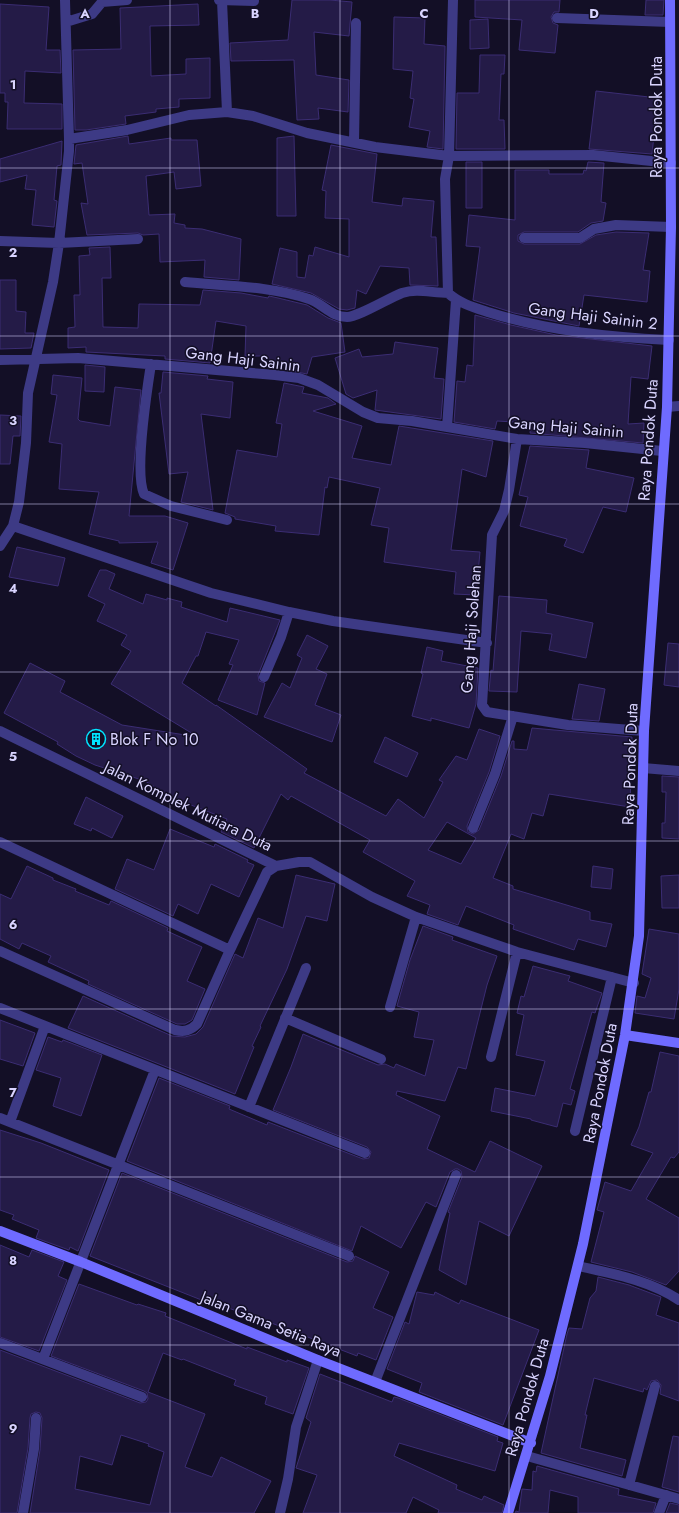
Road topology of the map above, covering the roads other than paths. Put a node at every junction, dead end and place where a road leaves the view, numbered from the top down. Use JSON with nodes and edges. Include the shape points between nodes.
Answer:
{"nodes":[{"id":1,"x":63,"y":0,"type":"edge"},
{"id":2,"x":127,"y":0,"type":"edge"},
{"id":3,"x":454,"y":0,"type":"edge"},
{"id":4,"x":670,"y":0,"type":"edge"},
{"id":5,"x":221,"y":1,"type":"edge"},
{"id":6,"x":254,"y":1,"type":"dead end"},
{"id":7,"x":557,"y":18,"type":"dead end"},
{"id":8,"x":66,"y":22,"type":"junction"},
{"id":9,"x":670,"y":22,"type":"junction"},
{"id":10,"x":356,"y":23,"type":"dead end"},
{"id":11,"x":228,"y":112,"type":"junction"},
{"id":12,"x":69,"y":139,"type":"junction"},
{"id":13,"x":354,"y":142,"type":"junction"},
{"id":14,"x":675,"y":143,"type":"edge"},
{"id":15,"x":449,"y":156,"type":"junction"},
{"id":16,"x":671,"y":163,"type":"junction"},
{"id":17,"x":671,"y":227,"type":"junction"},
{"id":18,"x":138,"y":238,"type":"dead end"},
{"id":19,"x":524,"y":238,"type":"dead end"},
{"id":20,"x":0,"y":241,"type":"edge"},
{"id":21,"x":59,"y":243,"type":"junction"},
{"id":22,"x":185,"y":282,"type":"dead end"},
{"id":23,"x":448,"y":293,"type":"junction"},
{"id":24,"x":456,"y":300,"type":"junction"},
{"id":25,"x":668,"y":340,"type":"junction"},
{"id":26,"x":35,"y":359,"type":"junction"},
{"id":27,"x":0,"y":360,"type":"edge"},
{"id":28,"x":151,"y":364,"type":"junction"},
{"id":29,"x":679,"y":406,"type":"edge"},
{"id":30,"x":666,"y":407,"type":"junction"},
{"id":31,"x":447,"y":427,"type":"junction"},
{"id":32,"x":517,"y":439,"type":"junction"},
{"id":33,"x":662,"y":451,"type":"junction"},
{"id":34,"x":227,"y":520,"type":"dead end"},
{"id":35,"x":13,"y":526,"type":"junction"},
{"id":36,"x":0,"y":546,"type":"edge"},
{"id":37,"x":288,"y":612,"type":"junction"},
{"id":38,"x":486,"y":643,"type":"junction"},
{"id":39,"x":264,"y":677,"type":"dead end"},
{"id":40,"x":512,"y":716,"type":"junction"},
{"id":41,"x":0,"y":731,"type":"edge"},
{"id":42,"x":644,"y":731,"type":"junction"},
{"id":43,"x":644,"y":768,"type":"junction"},
{"id":44,"x":679,"y":771,"type":"edge"},
{"id":45,"x":473,"y":828,"type":"dead end"},
{"id":46,"x":0,"y":842,"type":"edge"},
{"id":47,"x":276,"y":866,"type":"junction"},
{"id":48,"x":416,"y":917,"type":"junction"},
{"id":49,"x":230,"y":950,"type":"junction"},
{"id":50,"x":0,"y":952,"type":"edge"},
{"id":51,"x":516,"y":952,"type":"junction"},
{"id":52,"x":306,"y":968,"type":"dead end"},
{"id":53,"x":612,"y":977,"type":"junction"},
{"id":54,"x":634,"y":983,"type":"junction"},
{"id":55,"x":390,"y":1007,"type":"dead end"},
{"id":56,"x":0,"y":1008,"type":"edge"},
{"id":57,"x":285,"y":1018,"type":"junction"},
{"id":58,"x":45,"y":1026,"type":"junction"},
{"id":59,"x":625,"y":1035,"type":"junction"},
{"id":60,"x":679,"y":1042,"type":"edge"},
{"id":61,"x":491,"y":1057,"type":"dead end"},
{"id":62,"x":381,"y":1059,"type":"dead end"},
{"id":63,"x":155,"y":1070,"type":"junction"},
{"id":64,"x":249,"y":1107,"type":"junction"},
{"id":65,"x":0,"y":1118,"type":"edge"},
{"id":66,"x":10,"y":1122,"type":"junction"},
{"id":67,"x":575,"y":1131,"type":"dead end"},
{"id":68,"x":365,"y":1153,"type":"dead end"},
{"id":69,"x":118,"y":1165,"type":"junction"},
{"id":70,"x":456,"y":1175,"type":"dead end"},
{"id":71,"x":0,"y":1231,"type":"edge"},
{"id":72,"x":349,"y":1256,"type":"dead end"},
{"id":73,"x":81,"y":1262,"type":"junction"},
{"id":74,"x":578,"y":1266,"type":"junction"},
{"id":75,"x":679,"y":1300,"type":"edge"},
{"id":76,"x":0,"y":1343,"type":"edge"},
{"id":77,"x":43,"y":1359,"type":"junction"},
{"id":78,"x":318,"y":1360,"type":"junction"},
{"id":79,"x":375,"y":1382,"type":"junction"},
{"id":80,"x":655,"y":1386,"type":"dead end"},
{"id":81,"x":142,"y":1397,"type":"dead end"},
{"id":82,"x":36,"y":1418,"type":"dead end"},
{"id":83,"x":531,"y":1443,"type":"junction"},
{"id":84,"x":526,"y":1456,"type":"junction"},
{"id":85,"x":630,"y":1485,"type":"junction"},
{"id":86,"x":666,"y":1494,"type":"junction"},
{"id":87,"x":679,"y":1499,"type":"edge"},
{"id":88,"x":23,"y":1513,"type":"edge"},
{"id":89,"x":280,"y":1513,"type":"edge"},
{"id":90,"x":508,"y":1513,"type":"edge"},
{"id":91,"x":659,"y":1513,"type":"edge"}],
"edges":[{"from":1,"to":8,"type":"street"},
{"from":2,"to":8,"type":"street","via":[[102,2],[92,14]]},
{"from":3,"to":15,"type":"street"},
{"from":4,"to":9,"type":"main road","name":"Raya Pondok Duta"},
{"from":5,"to":6,"type":"street"},
{"from":5,"to":11,"type":"street"},
{"from":7,"to":9,"type":"street"},
{"from":8,"to":12,"type":"street"},
{"from":9,"to":14,"type":"main road","name":"Raya Pondok Duta"},
{"from":10,"to":13,"type":"street"},
{"from":11,"to":12,"type":"street","via":[[189,115],[127,130]]},
{"from":11,"to":13,"type":"street","via":[[253,116],[307,133]]},
{"from":12,"to":21,"type":"street"},
{"from":13,"to":15,"type":"street"},
{"from":14,"to":16,"type":"main road","name":"Raya Pondok Duta"},
{"from":15,"to":16,"type":"street","via":[[593,155]]},
{"from":15,"to":23,"type":"street","via":[[445,179]]},
{"from":16,"to":17,"type":"main road","name":"Raya Pondok Duta"},
{"from":17,"to":19,"type":"street","via":[[616,225],[594,229],[580,238]]},
{"from":17,"to":25,"type":"main road","name":"Raya Pondok Duta"},
{"from":18,"to":21,"type":"street"},
{"from":20,"to":21,"type":"street"},
{"from":21,"to":26,"type":"street"},
{"from":22,"to":23,"type":"street","via":[[261,289],[305,298],[346,317],[356,316],[403,293],[416,290]]},
{"from":23,"to":24,"type":"street","name":"Gang Haji Sainin 2"},
{"from":24,"to":25,"type":"street","name":"Gang Haji Sainin 2","via":[[519,322],[550,328]]},
{"from":24,"to":31,"type":"street"},
{"from":25,"to":30,"type":"main road","name":"Raya Pondok Duta"},
{"from":26,"to":27,"type":"street","name":"Gang Haji Sainin"},
{"from":26,"to":28,"type":"street","name":"Gang Haji Sainin","via":[[78,358]]},
{"from":26,"to":35,"type":"street","via":[[28,393],[26,443],[19,502]]},
{"from":28,"to":31,"type":"street","name":"Gang Haji Sainin","via":[[298,378],[318,385],[378,418]]},
{"from":28,"to":34,"type":"street","via":[[140,477],[144,494],[171,506]]},
{"from":29,"to":30,"type":"street"},
{"from":30,"to":33,"type":"main road","name":"Raya Pondok Duta"},
{"from":31,"to":32,"type":"street","name":"Gang Haji Sainin"},
{"from":32,"to":33,"type":"street","name":"Gang Haji Sainin"},
{"from":32,"to":38,"type":"street","name":"Gang Haji Solehan","via":[[504,511],[492,535]]},
{"from":33,"to":42,"type":"main road","name":"Raya Pondok Duta"},
{"from":35,"to":36,"type":"street"},
{"from":35,"to":37,"type":"street","via":[[211,593]]},
{"from":37,"to":38,"type":"street"},
{"from":37,"to":39,"type":"street","via":[[281,637]]},
{"from":38,"to":40,"type":"street","name":"Gang Haji Solehan","via":[[482,705],[488,712]]},
{"from":40,"to":42,"type":"street","name":"Gang Haji Solehan","via":[[568,725]]},
{"from":40,"to":45,"type":"street","via":[[494,774]]},
{"from":41,"to":47,"type":"street","name":"Jalan Komplek Mutiara Duta"},
{"from":42,"to":43,"type":"main road","name":"Raya Pondok Duta"},
{"from":43,"to":44,"type":"street"},
{"from":43,"to":54,"type":"main road","name":"Raya Pondok Duta","via":[[640,929]]},
{"from":46,"to":49,"type":"street"},
{"from":47,"to":48,"type":"street","name":"Jalan Komplek Mutiara Duta","via":[[310,862],[372,897]]},
{"from":47,"to":49,"type":"street","name":"Jalan Komplek Mutiara Duta","via":[[267,872]]},
{"from":48,"to":51,"type":"street","name":"Jalan Komplek Mutiara Duta"},
{"from":48,"to":55,"type":"street"},
{"from":49,"to":50,"type":"street","name":"Jalan Komplek Mutiara Duta","via":[[197,1024],[192,1030],[183,1032]]},
{"from":51,"to":53,"type":"street","name":"Jalan Komplek Mutiara Duta"},
{"from":51,"to":61,"type":"street"},
{"from":52,"to":57,"type":"street"},
{"from":53,"to":54,"type":"street","name":"Jalan Komplek Mutiara Duta"},
{"from":53,"to":67,"type":"street"},
{"from":54,"to":59,"type":"main road","name":"Raya Pondok Duta"},
{"from":56,"to":58,"type":"street"},
{"from":57,"to":62,"type":"street"},
{"from":57,"to":64,"type":"street"},
{"from":58,"to":63,"type":"street"},
{"from":58,"to":66,"type":"street"},
{"from":59,"to":60,"type":"main road"},
{"from":59,"to":74,"type":"main road","name":"Raya Pondok Duta"},
{"from":63,"to":64,"type":"street"},
{"from":63,"to":69,"type":"street"},
{"from":64,"to":68,"type":"street"},
{"from":65,"to":66,"type":"street"},
{"from":66,"to":69,"type":"street"},
{"from":69,"to":72,"type":"street"},
{"from":69,"to":73,"type":"street"},
{"from":70,"to":79,"type":"street"},
{"from":71,"to":73,"type":"main road","name":"Jalan Gama Setia Raya"},
{"from":73,"to":77,"type":"street"},
{"from":73,"to":78,"type":"main road","name":"Jalan Gama Setia Raya"},
{"from":74,"to":75,"type":"street","via":[[648,1283]]},
{"from":74,"to":83,"type":"main road","name":"Raya Pondok Duta"},
{"from":76,"to":77,"type":"street"},
{"from":77,"to":81,"type":"street"},
{"from":78,"to":79,"type":"main road","name":"Jalan Gama Setia Raya"},
{"from":78,"to":89,"type":"street","via":[[296,1427]]},
{"from":79,"to":83,"type":"main road","name":"Jalan Gama Setia Raya"},
{"from":80,"to":85,"type":"street"},
{"from":82,"to":88,"type":"street","via":[[34,1449]]},
{"from":83,"to":84,"type":"main road","name":"Raya Pondok Duta"},
{"from":84,"to":85,"type":"street"},
{"from":84,"to":90,"type":"main road","name":"Raya Pondok Duta"},
{"from":85,"to":86,"type":"street"},
{"from":86,"to":87,"type":"street"},
{"from":86,"to":91,"type":"street"}]}
